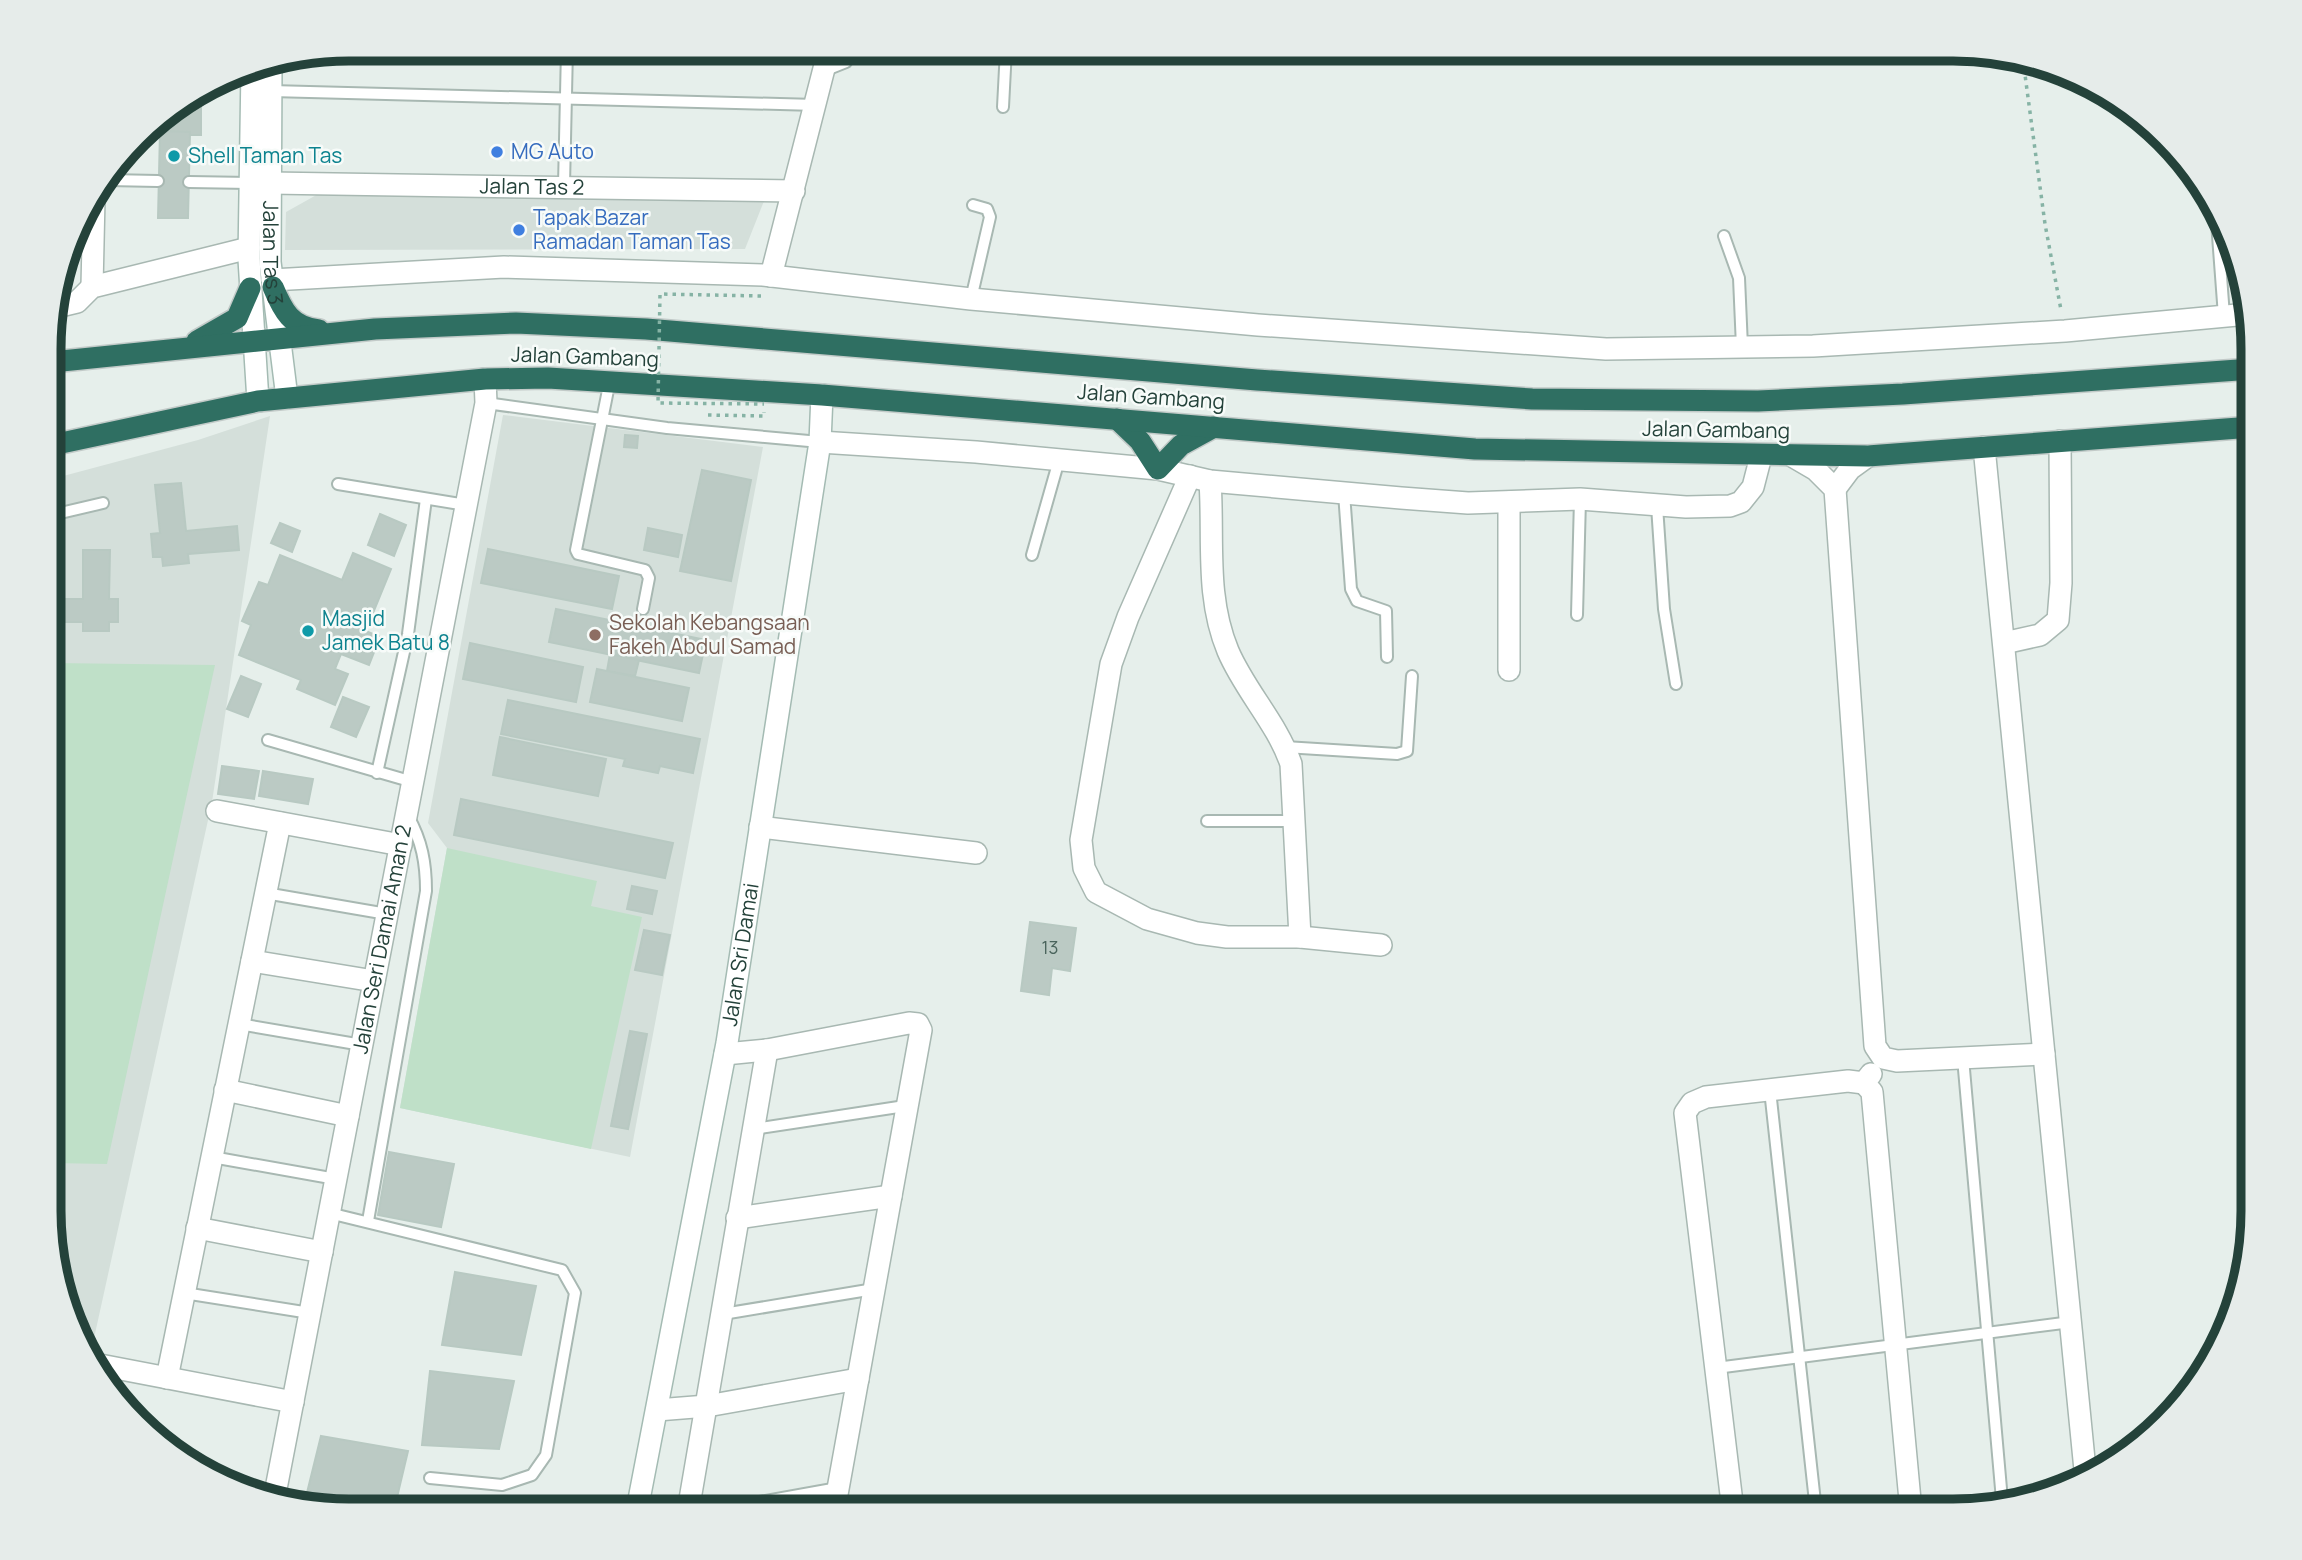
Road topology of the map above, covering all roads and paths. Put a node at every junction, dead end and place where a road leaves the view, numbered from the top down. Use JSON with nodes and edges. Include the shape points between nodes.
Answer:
{"nodes":[{"id":1,"x":566,"y":61,"type":"edge"},
{"id":2,"x":827,"y":61,"type":"edge"},
{"id":3,"x":1005,"y":61,"type":"edge"},
{"id":4,"x":2024,"y":70,"type":"edge"},
{"id":5,"x":271,"y":72,"type":"edge"},
{"id":6,"x":253,"y":78,"type":"edge"},
{"id":7,"x":271,"y":91,"type":"junction"},
{"id":8,"x":566,"y":98,"type":"junction"},
{"id":9,"x":816,"y":104,"type":"junction"},
{"id":10,"x":1003,"y":107,"type":"dead end"},
{"id":11,"x":116,"y":180,"type":"edge"},
{"id":12,"x":158,"y":181,"type":"dead end"},
{"id":13,"x":189,"y":182,"type":"dead end"},
{"id":14,"x":260,"y":183,"type":"junction"},
{"id":15,"x":564,"y":185,"type":"junction"},
{"id":16,"x":794,"y":191,"type":"junction"},
{"id":17,"x":973,"y":205,"type":"dead end"},
{"id":18,"x":94,"y":217,"type":"edge"},
{"id":19,"x":1724,"y":236,"type":"dead end"},
{"id":20,"x":2218,"y":237,"type":"edge"},
{"id":21,"x":249,"y":248,"type":"junction"},
{"id":22,"x":771,"y":276,"type":"junction"},
{"id":23,"x":272,"y":284,"type":"junction"},
{"id":24,"x":92,"y":288,"type":"junction"},
{"id":25,"x":250,"y":288,"type":"junction"},
{"id":26,"x":761,"y":296,"type":"dead end"},
{"id":27,"x":971,"y":299,"type":"junction"},
{"id":28,"x":65,"y":305,"type":"edge"},
{"id":29,"x":2238,"y":315,"type":"edge"},
{"id":30,"x":2224,"y":316,"type":"junction"},
{"id":31,"x":2065,"y":331,"type":"junction"},
{"id":32,"x":340,"y":332,"type":"junction"},
{"id":33,"x":281,"y":338,"type":"junction"},
{"id":34,"x":253,"y":341,"type":"junction"},
{"id":35,"x":182,"y":348,"type":"junction"},
{"id":36,"x":1742,"y":348,"type":"junction"},
{"id":37,"x":61,"y":361,"type":"edge"},
{"id":38,"x":2241,"y":370,"type":"edge"},
{"id":39,"x":485,"y":379,"type":"junction"},
{"id":40,"x":610,"y":380,"type":"junction"},
{"id":41,"x":822,"y":395,"type":"junction"},
{"id":42,"x":287,"y":398,"type":"junction"},
{"id":43,"x":258,"y":401,"type":"junction"},
{"id":44,"x":486,"y":403,"type":"junction"},
{"id":45,"x":695,"y":415,"type":"dead end"},
{"id":46,"x":603,"y":418,"type":"junction"},
{"id":47,"x":1117,"y":419,"type":"junction"},
{"id":48,"x":1216,"y":426,"type":"junction"},
{"id":49,"x":2241,"y":427,"type":"edge"},
{"id":50,"x":2060,"y":441,"type":"junction"},
{"id":51,"x":820,"y":442,"type":"junction"},
{"id":52,"x":61,"y":444,"type":"edge"},
{"id":53,"x":1984,"y":447,"type":"junction"},
{"id":54,"x":1761,"y":456,"type":"junction"},
{"id":55,"x":1792,"y":456,"type":"junction"},
{"id":56,"x":1868,"y":456,"type":"junction"},
{"id":57,"x":1059,"y":460,"type":"junction"},
{"id":58,"x":1158,"y":469,"type":"junction"},
{"id":59,"x":1200,"y":479,"type":"junction"},
{"id":60,"x":338,"y":484,"type":"dead end"},
{"id":61,"x":1835,"y":489,"type":"junction"},
{"id":62,"x":1345,"y":493,"type":"junction"},
{"id":63,"x":426,"y":499,"type":"junction"},
{"id":64,"x":1580,"y":499,"type":"junction"},
{"id":65,"x":1509,"y":502,"type":"junction"},
{"id":66,"x":103,"y":503,"type":"dead end"},
{"id":67,"x":466,"y":505,"type":"junction"},
{"id":68,"x":1657,"y":506,"type":"junction"},
{"id":69,"x":61,"y":513,"type":"edge"},
{"id":70,"x":1032,"y":555,"type":"dead end"},
{"id":71,"x":643,"y":609,"type":"dead end"},
{"id":72,"x":1577,"y":615,"type":"dead end"},
{"id":73,"x":2004,"y":643,"type":"junction"},
{"id":74,"x":1387,"y":657,"type":"dead end"},
{"id":75,"x":1509,"y":670,"type":"dead end"},
{"id":76,"x":1412,"y":676,"type":"dead end"},
{"id":77,"x":1676,"y":684,"type":"dead end"},
{"id":78,"x":268,"y":740,"type":"dead end"},
{"id":79,"x":1285,"y":747,"type":"junction"},
{"id":80,"x":377,"y":773,"type":"junction"},
{"id":81,"x":413,"y":782,"type":"junction"},
{"id":82,"x":216,"y":811,"type":"dead end"},
{"id":83,"x":407,"y":814,"type":"junction"},
{"id":84,"x":1207,"y":821,"type":"dead end"},
{"id":85,"x":1294,"y":821,"type":"junction"},
{"id":86,"x":280,"y":822,"type":"junction"},
{"id":87,"x":760,"y":827,"type":"junction"},
{"id":88,"x":401,"y":845,"type":"junction"},
{"id":89,"x":976,"y":853,"type":"dead end"},
{"id":90,"x":265,"y":893,"type":"junction"},
{"id":91,"x":387,"y":914,"type":"junction"},
{"id":92,"x":1300,"y":937,"type":"junction"},
{"id":93,"x":1381,"y":945,"type":"dead end"},
{"id":94,"x":252,"y":961,"type":"junction"},
{"id":95,"x":374,"y":981,"type":"junction"},
{"id":96,"x":239,"y":1024,"type":"junction"},
{"id":97,"x":362,"y":1045,"type":"junction"},
{"id":98,"x":767,"y":1050,"type":"junction"},
{"id":99,"x":724,"y":1054,"type":"junction"},
{"id":100,"x":2044,"y":1054,"type":"junction"},
{"id":101,"x":1883,"y":1058,"type":"junction"},
{"id":102,"x":1964,"y":1058,"type":"junction"},
{"id":103,"x":1864,"y":1083,"type":"junction"},
{"id":104,"x":225,"y":1090,"type":"junction"},
{"id":105,"x":1770,"y":1090,"type":"junction"},
{"id":106,"x":905,"y":1106,"type":"junction"},
{"id":107,"x":348,"y":1116,"type":"junction"},
{"id":108,"x":754,"y":1129,"type":"junction"},
{"id":109,"x":212,"y":1157,"type":"junction"},
{"id":110,"x":336,"y":1179,"type":"junction"},
{"id":111,"x":891,"y":1196,"type":"junction"},
{"id":112,"x":330,"y":1213,"type":"junction"},
{"id":113,"x":737,"y":1218,"type":"junction"},
{"id":114,"x":368,"y":1222,"type":"junction"},
{"id":115,"x":197,"y":1228,"type":"junction"},
{"id":116,"x":322,"y":1252,"type":"junction"},
{"id":117,"x":874,"y":1289,"type":"junction"},
{"id":118,"x":184,"y":1293,"type":"junction"},
{"id":119,"x":310,"y":1313,"type":"junction"},
{"id":120,"x":723,"y":1314,"type":"junction"},
{"id":121,"x":2071,"y":1322,"type":"junction"},
{"id":122,"x":1987,"y":1333,"type":"junction"},
{"id":123,"x":1897,"y":1345,"type":"junction"},
{"id":124,"x":1799,"y":1357,"type":"junction"},
{"id":125,"x":107,"y":1366,"type":"edge"},
{"id":126,"x":1716,"y":1368,"type":"junction"},
{"id":127,"x":167,"y":1378,"type":"junction"},
{"id":128,"x":858,"y":1379,"type":"junction"},
{"id":129,"x":293,"y":1402,"type":"junction"},
{"id":130,"x":707,"y":1406,"type":"junction"},
{"id":131,"x":657,"y":1410,"type":"junction"},
{"id":132,"x":2085,"y":1467,"type":"edge"},
{"id":133,"x":430,"y":1478,"type":"dead end"},
{"id":134,"x":276,"y":1489,"type":"edge"},
{"id":135,"x":838,"y":1489,"type":"junction"},
{"id":136,"x":2001,"y":1494,"type":"edge"},
{"id":137,"x":639,"y":1499,"type":"edge"},
{"id":138,"x":690,"y":1499,"type":"edge"},
{"id":139,"x":779,"y":1499,"type":"edge"},
{"id":140,"x":836,"y":1499,"type":"edge"},
{"id":141,"x":1732,"y":1499,"type":"edge"},
{"id":142,"x":1815,"y":1499,"type":"edge"},
{"id":143,"x":1911,"y":1499,"type":"edge"}],
"edges":[{"from":1,"to":8,"type":"lane"},
{"from":2,"to":9,"type":"street"},
{"from":3,"to":10,"type":"lane"},
{"from":4,"to":31,"type":"path"},
{"from":5,"to":7,"type":"street","name":"Jalan Tas 3"},
{"from":6,"to":14,"type":"street","name":"Jalan Tas 3"},
{"from":7,"to":8,"type":"lane"},
{"from":7,"to":14,"type":"street","name":"Jalan Tas 3"},
{"from":8,"to":9,"type":"lane"},
{"from":8,"to":15,"type":"lane"},
{"from":9,"to":16,"type":"street"},
{"from":11,"to":12,"type":"lane"},
{"from":13,"to":14,"type":"lane"},
{"from":14,"to":15,"type":"street","name":"Jalan Tas 2"},
{"from":14,"to":21,"type":"street","name":"Jalan Tas 3"},
{"from":14,"to":23,"type":"street","name":"Jalan Tas 3"},
{"from":15,"to":16,"type":"street","name":"Jalan Tas 2"},
{"from":16,"to":22,"type":"street"},
{"from":17,"to":27,"type":"lane","via":[[987,209],[990,217]]},
{"from":18,"to":24,"type":"street"},
{"from":19,"to":36,"type":"lane","via":[[1739,278]]},
{"from":20,"to":30,"type":"lane"},
{"from":21,"to":24,"type":"street"},
{"from":21,"to":25,"type":"street","name":"Jalan Tas 3"},
{"from":22,"to":23,"type":"street","via":[[504,267]]},
{"from":22,"to":27,"type":"street"},
{"from":23,"to":32,"type":"highway","via":[[284,312],[295,324]]},
{"from":23,"to":33,"type":"street","name":"Jalan Tas 3"},
{"from":24,"to":28,"type":"street","via":[[78,302]]},
{"from":25,"to":34,"type":"street","name":"Jalan Tas 3"},
{"from":25,"to":35,"type":"highway","via":[[237,318]]},
{"from":26,"to":45,"type":"path","bridge":true,"via":[[660,294],[658,402],[764,404],[764,416]]},
{"from":27,"to":36,"type":"street","via":[[1592,348]]},
{"from":29,"to":30,"type":"street"},
{"from":30,"to":31,"type":"street"},
{"from":31,"to":36,"type":"street"},
{"from":32,"to":33,"type":"highway","name":"Jalan Gambang"},
{"from":32,"to":38,"type":"highway","name":"Jalan Gambang","via":[[516,323],[646,329],[1532,399],[1771,400]]},
{"from":33,"to":34,"type":"highway","name":"Jalan Gambang"},
{"from":33,"to":42,"type":"street","name":"Jalan Tas 3"},
{"from":34,"to":35,"type":"highway","name":"Jalan Gambang"},
{"from":34,"to":43,"type":"street","name":"Jalan Tas 3"},
{"from":35,"to":37,"type":"highway","name":"Jalan Gambang"},
{"from":39,"to":40,"type":"highway","name":"Jalan Gambang"},
{"from":39,"to":42,"type":"highway","name":"Jalan Gambang"},
{"from":39,"to":44,"type":"street","name":"Jalan Seri Damai Aman 2"},
{"from":40,"to":41,"type":"highway","name":"Jalan Gambang"},
{"from":40,"to":46,"type":"lane"},
{"from":41,"to":47,"type":"highway","name":"Jalan Gambang"},
{"from":41,"to":51,"type":"street","name":"Jalan Sri Damai"},
{"from":42,"to":43,"type":"highway","name":"Jalan Gambang"},
{"from":43,"to":52,"type":"highway","name":"Jalan Gambang"},
{"from":44,"to":46,"type":"lane"},
{"from":44,"to":67,"type":"street","name":"Jalan Seri Damai Aman 2"},
{"from":46,"to":51,"type":"lane"},
{"from":46,"to":71,"type":"lane","via":[[576,550],[645,570],[649,578]]},
{"from":47,"to":48,"type":"highway","name":"Jalan Gambang"},
{"from":47,"to":58,"type":"highway"},
{"from":48,"to":54,"type":"highway","name":"Jalan Gambang","via":[[1475,449]]},
{"from":48,"to":58,"type":"highway","via":[[1181,445]]},
{"from":49,"to":50,"type":"highway","name":"Jalan Gambang"},
{"from":50,"to":53,"type":"highway","name":"Jalan Gambang"},
{"from":50,"to":73,"type":"street","via":[[2057,620],[2040,635]]},
{"from":51,"to":57,"type":"street"},
{"from":51,"to":87,"type":"street","name":"Jalan Sri Damai"},
{"from":53,"to":56,"type":"highway","name":"Jalan Gambang"},
{"from":53,"to":73,"type":"street"},
{"from":54,"to":55,"type":"highway","name":"Jalan Gambang"},
{"from":54,"to":68,"type":"street","via":[[1753,487],[1741,502]]},
{"from":55,"to":56,"type":"highway","name":"Jalan Gambang"},
{"from":55,"to":61,"type":"street","via":[[1816,470]]},
{"from":56,"to":61,"type":"street","via":[[1850,469]]},
{"from":57,"to":58,"type":"street"},
{"from":57,"to":70,"type":"lane"},
{"from":58,"to":59,"type":"street"},
{"from":59,"to":62,"type":"street"},
{"from":59,"to":79,"type":"street","via":[[1214,611],[1237,668]]},
{"from":59,"to":92,"type":"street","via":[[1128,617],[1111,664],[1081,840],[1084,868],[1096,892],[1147,919],[1227,937]]},
{"from":60,"to":63,"type":"lane"},
{"from":61,"to":101,"type":"street","via":[[1872,1031]]},
{"from":62,"to":65,"type":"street"},
{"from":62,"to":74,"type":"lane","via":[[1351,589],[1357,601],[1386,611]]},
{"from":63,"to":67,"type":"lane"},
{"from":63,"to":80,"type":"lane","via":[[408,634]]},
{"from":64,"to":65,"type":"street"},
{"from":64,"to":68,"type":"street"},
{"from":64,"to":72,"type":"lane"},
{"from":65,"to":75,"type":"street"},
{"from":66,"to":69,"type":"lane"},
{"from":67,"to":81,"type":"street","name":"Jalan Seri Damai Aman 2"},
{"from":68,"to":77,"type":"lane","via":[[1664,609]]},
{"from":73,"to":100,"type":"street"},
{"from":76,"to":79,"type":"lane","via":[[1407,751]]},
{"from":78,"to":80,"type":"lane"},
{"from":79,"to":85,"type":"street","via":[[1291,764]]},
{"from":80,"to":81,"type":"lane"},
{"from":81,"to":83,"type":"street","name":"Jalan Seri Damai Aman 2"},
{"from":82,"to":86,"type":"street"},
{"from":83,"to":88,"type":"street","name":"Jalan Seri Damai Aman 2"},
{"from":83,"to":114,"type":"lane","via":[[426,864],[426,891]]},
{"from":84,"to":85,"type":"lane"},
{"from":85,"to":92,"type":"street"},
{"from":86,"to":88,"type":"street"},
{"from":86,"to":90,"type":"street"},
{"from":87,"to":89,"type":"street"},
{"from":87,"to":99,"type":"street","name":"Jalan Sri Damai"},
{"from":88,"to":91,"type":"street","name":"Jalan Seri Damai Aman 2"},
{"from":90,"to":91,"type":"lane"},
{"from":90,"to":94,"type":"street"},
{"from":91,"to":95,"type":"street","name":"Jalan Seri Damai Aman 2"},
{"from":92,"to":93,"type":"street"},
{"from":94,"to":95,"type":"street"},
{"from":94,"to":96,"type":"street"},
{"from":95,"to":97,"type":"street","name":"Jalan Seri Damai Aman 2"},
{"from":96,"to":97,"type":"lane"},
{"from":96,"to":104,"type":"street"},
{"from":97,"to":107,"type":"street","name":"Jalan Seri Damai Aman 2"},
{"from":98,"to":99,"type":"street"},
{"from":98,"to":106,"type":"street","via":[[909,1023],[920,1027]]},
{"from":98,"to":108,"type":"street"},
{"from":99,"to":131,"type":"street","name":"Jalan Sri Damai"},
{"from":100,"to":102,"type":"street"},
{"from":100,"to":121,"type":"street"},
{"from":101,"to":102,"type":"street"},
{"from":101,"to":103,"type":"street"},
{"from":102,"to":122,"type":"lane"},
{"from":103,"to":105,"type":"street"},
{"from":103,"to":123,"type":"street","via":[[1872,1092]]},
{"from":104,"to":107,"type":"street"},
{"from":104,"to":109,"type":"street"},
{"from":105,"to":124,"type":"lane"},
{"from":105,"to":126,"type":"street","via":[[1706,1097],[1692,1103],[1685,1113]]},
{"from":106,"to":108,"type":"lane"},
{"from":106,"to":111,"type":"street"},
{"from":107,"to":110,"type":"street","name":"Jalan Seri Damai Aman 2"},
{"from":108,"to":113,"type":"street"},
{"from":109,"to":110,"type":"lane"},
{"from":109,"to":115,"type":"street"},
{"from":110,"to":112,"type":"street","name":"Jalan Seri Damai Aman 2"},
{"from":111,"to":113,"type":"street"},
{"from":111,"to":117,"type":"street"},
{"from":112,"to":114,"type":"lane"},
{"from":112,"to":116,"type":"street","name":"Jalan Seri Damai Aman 2"},
{"from":113,"to":120,"type":"street"},
{"from":114,"to":133,"type":"lane","via":[[562,1270],[575,1293],[546,1455],[532,1475],[502,1485]]},
{"from":115,"to":116,"type":"street"},
{"from":115,"to":118,"type":"street"},
{"from":116,"to":119,"type":"street","name":"Jalan Seri Damai Aman 2"},
{"from":117,"to":120,"type":"lane"},
{"from":117,"to":128,"type":"street"},
{"from":118,"to":119,"type":"lane"},
{"from":118,"to":127,"type":"street"},
{"from":119,"to":129,"type":"street","name":"Jalan Seri Damai Aman 2"},
{"from":120,"to":130,"type":"street"},
{"from":121,"to":122,"type":"lane"},
{"from":121,"to":132,"type":"street"},
{"from":122,"to":123,"type":"lane"},
{"from":122,"to":136,"type":"lane"},
{"from":123,"to":124,"type":"lane"},
{"from":123,"to":143,"type":"street"},
{"from":124,"to":126,"type":"lane"},
{"from":124,"to":142,"type":"lane"},
{"from":125,"to":127,"type":"street"},
{"from":126,"to":141,"type":"street"},
{"from":127,"to":129,"type":"street"},
{"from":128,"to":130,"type":"street"},
{"from":128,"to":135,"type":"street"},
{"from":129,"to":134,"type":"street","name":"Jalan Seri Damai Aman 2"},
{"from":130,"to":131,"type":"street"},
{"from":130,"to":138,"type":"street"},
{"from":131,"to":137,"type":"street","name":"Jalan Sri Damai"},
{"from":135,"to":139,"type":"lane"},
{"from":135,"to":140,"type":"street"}]}
